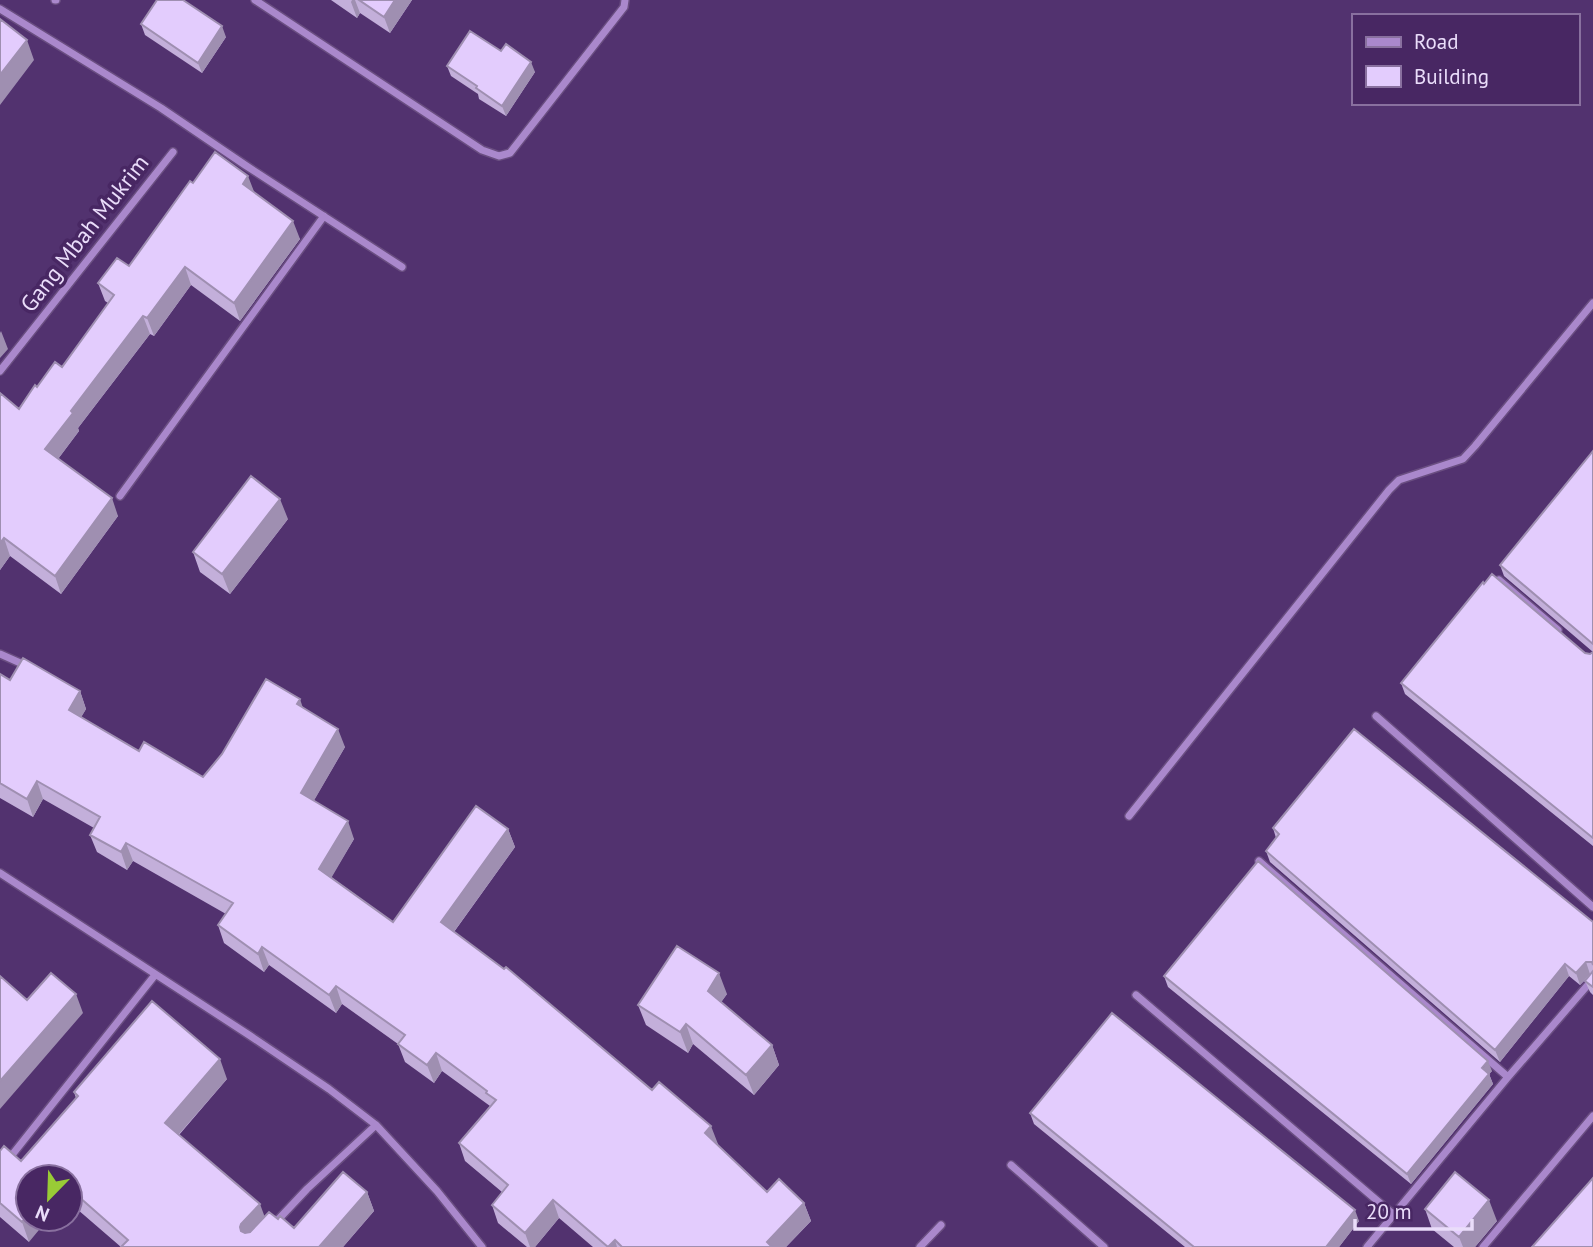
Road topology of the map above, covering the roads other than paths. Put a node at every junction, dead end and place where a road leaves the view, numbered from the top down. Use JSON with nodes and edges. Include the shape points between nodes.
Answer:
{"nodes":[{"id":1,"x":255,"y":0,"type":"edge"},
{"id":2,"x":625,"y":0,"type":"edge"},
{"id":3,"x":0,"y":9,"type":"edge"},
{"id":4,"x":173,"y":152,"type":"dead end"},
{"id":5,"x":324,"y":216,"type":"junction"},
{"id":6,"x":402,"y":267,"type":"dead end"},
{"id":7,"x":1593,"y":303,"type":"edge"},
{"id":8,"x":0,"y":371,"type":"edge"},
{"id":9,"x":120,"y":496,"type":"dead end"},
{"id":10,"x":1499,"y":580,"type":"edge"},
{"id":11,"x":1562,"y":634,"type":"edge"},
{"id":12,"x":0,"y":654,"type":"edge"},
{"id":13,"x":32,"y":668,"type":"edge"},
{"id":14,"x":1376,"y":716,"type":"dead end"},
{"id":15,"x":1129,"y":816,"type":"dead end"},
{"id":16,"x":1259,"y":861,"type":"edge"},
{"id":17,"x":0,"y":873,"type":"edge"},
{"id":18,"x":1593,"y":907,"type":"edge"},
{"id":19,"x":155,"y":975,"type":"junction"},
{"id":20,"x":1593,"y":979,"type":"edge"},
{"id":21,"x":1136,"y":995,"type":"dead end"},
{"id":22,"x":1508,"y":1077,"type":"junction"},
{"id":23,"x":1593,"y":1116,"type":"edge"},
{"id":24,"x":376,"y":1125,"type":"junction"},
{"id":25,"x":1011,"y":1165,"type":"dead end"},
{"id":26,"x":0,"y":1170,"type":"edge"},
{"id":27,"x":1394,"y":1215,"type":"junction"},
{"id":28,"x":941,"y":1226,"type":"dead end"},
{"id":29,"x":266,"y":1232,"type":"edge"},
{"id":30,"x":482,"y":1247,"type":"edge"},
{"id":31,"x":920,"y":1247,"type":"edge"},
{"id":32,"x":1104,"y":1247,"type":"edge"},
{"id":33,"x":1367,"y":1247,"type":"edge"},
{"id":34,"x":1483,"y":1247,"type":"edge"}],
"edges":[{"from":1,"to":2,"type":"street","via":[[482,150],[499,156],[510,153]]},
{"from":3,"to":5,"type":"street"},
{"from":4,"to":8,"type":"street","name":"Gang Mbah Mukrim"},
{"from":5,"to":6,"type":"street"},
{"from":5,"to":9,"type":"street"},
{"from":7,"to":15,"type":"street","via":[[1463,459],[1399,480],[1389,490]]},
{"from":10,"to":11,"type":"street"},
{"from":12,"to":13,"type":"street"},
{"from":14,"to":18,"type":"street"},
{"from":16,"to":22,"type":"street"},
{"from":17,"to":19,"type":"street"},
{"from":19,"to":24,"type":"street"},
{"from":19,"to":26,"type":"street"},
{"from":20,"to":22,"type":"street"},
{"from":21,"to":27,"type":"street"},
{"from":22,"to":27,"type":"street"},
{"from":23,"to":34,"type":"street"},
{"from":24,"to":29,"type":"street"},
{"from":24,"to":30,"type":"street"},
{"from":25,"to":32,"type":"street"},
{"from":27,"to":33,"type":"street"},
{"from":28,"to":31,"type":"street"}]}
